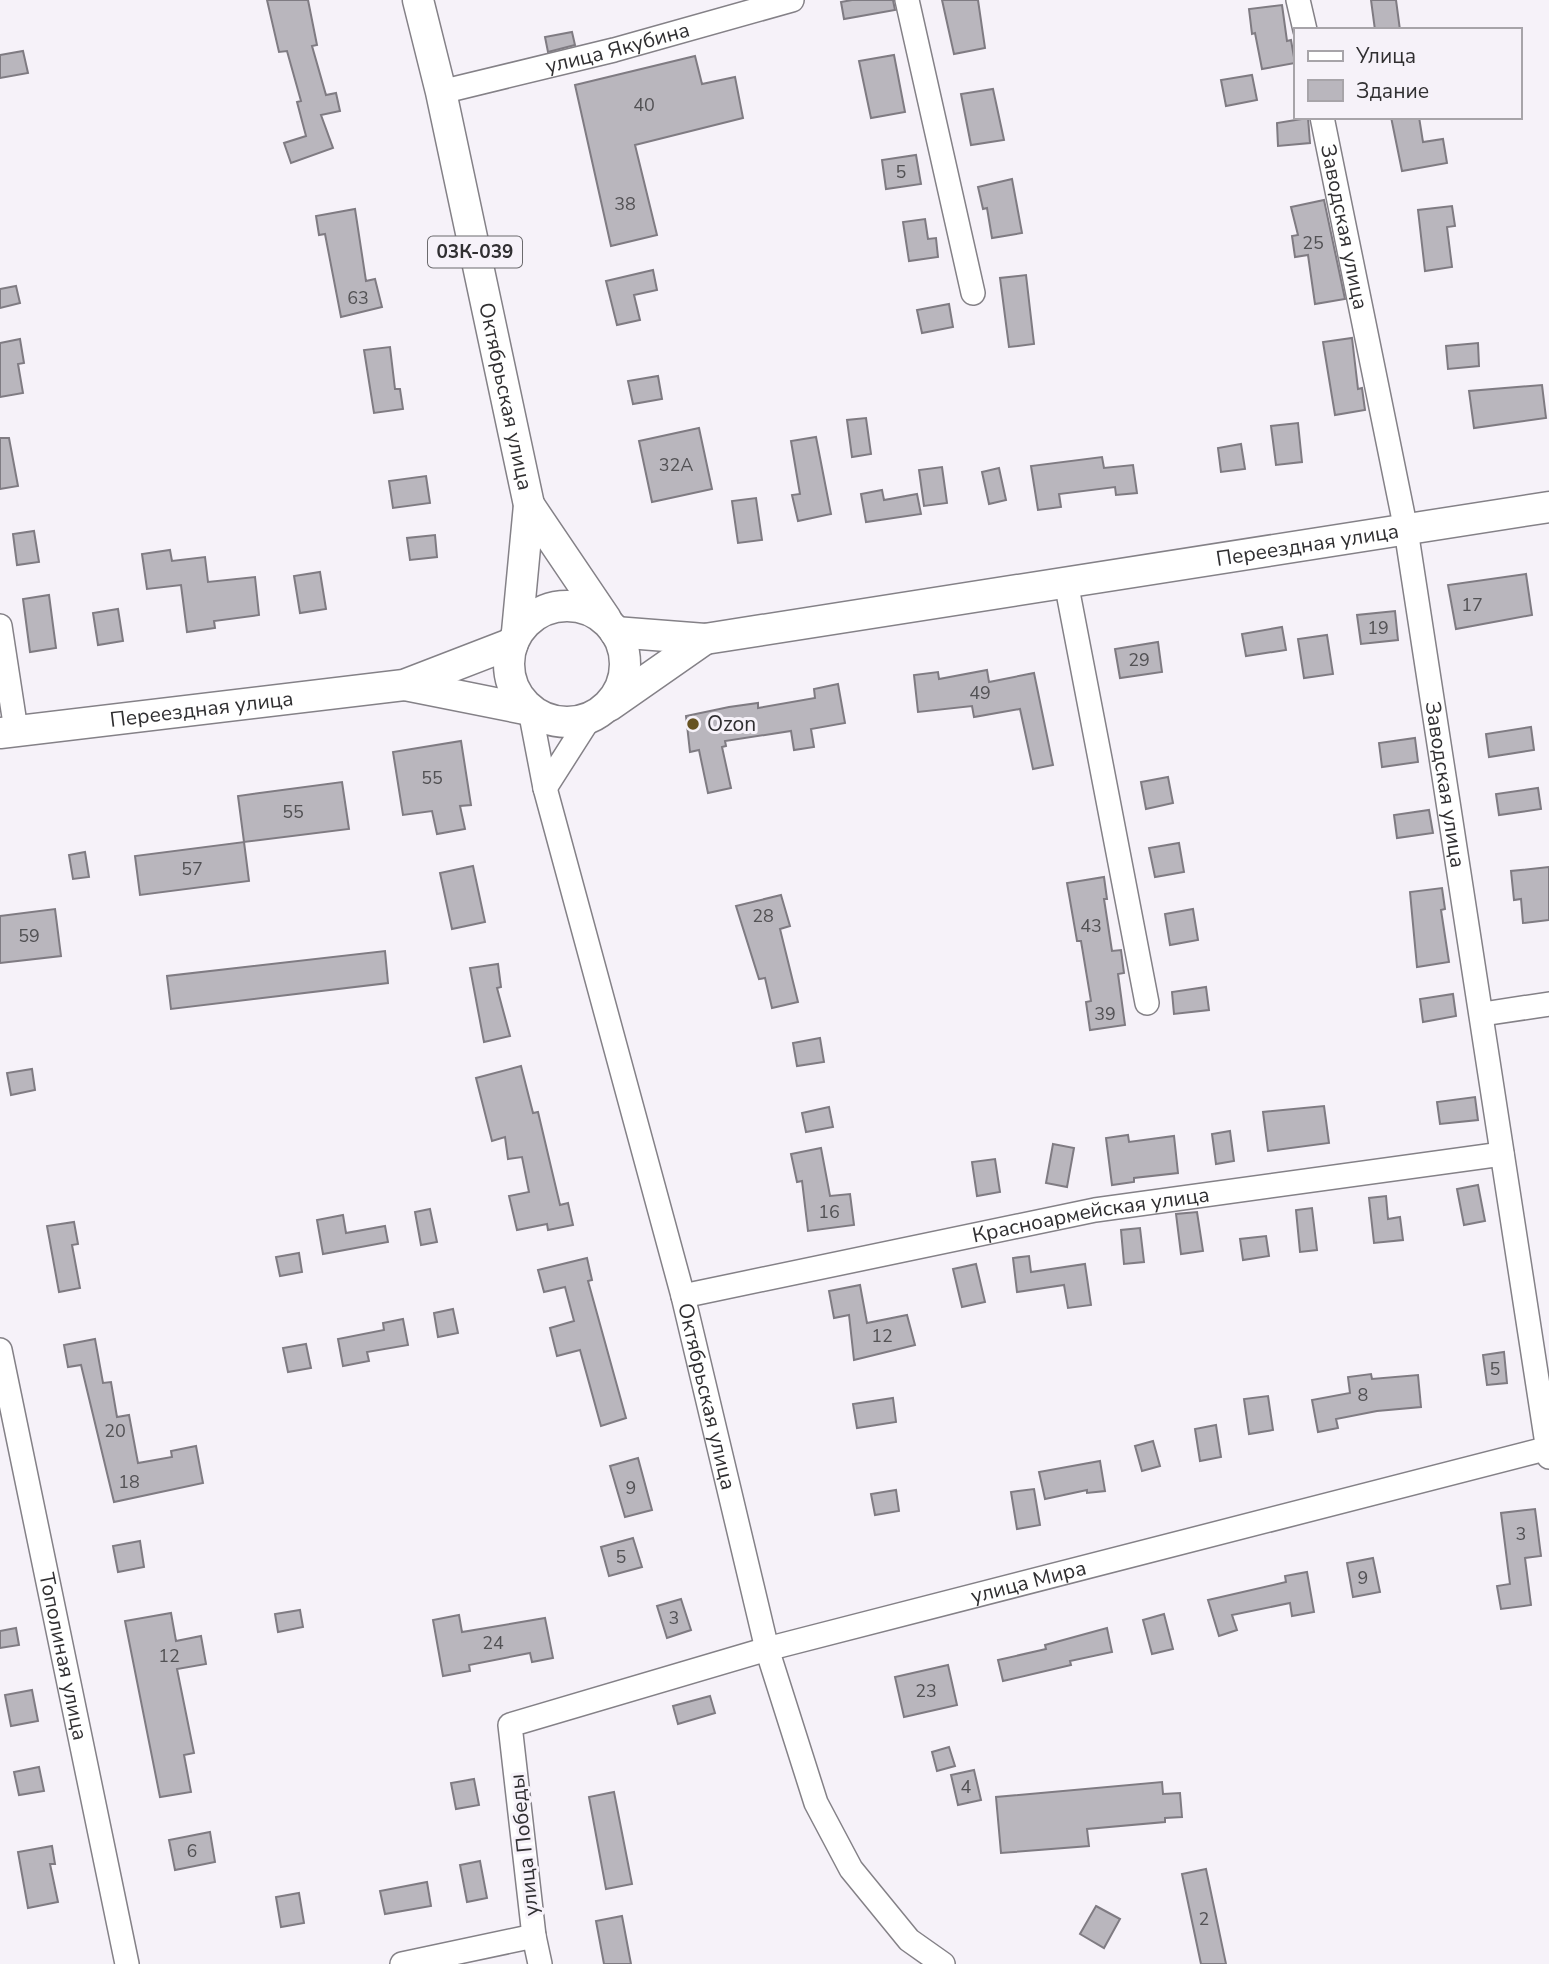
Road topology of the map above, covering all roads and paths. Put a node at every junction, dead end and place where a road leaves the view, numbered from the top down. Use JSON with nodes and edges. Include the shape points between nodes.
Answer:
{"nodes":[{"id":1,"x":418,"y":0,"type":"edge"},
{"id":2,"x":792,"y":0,"type":"edge"},
{"id":3,"x":907,"y":0,"type":"edge"},
{"id":4,"x":1298,"y":0,"type":"edge"},
{"id":5,"x":1304,"y":28,"type":"edge"},
{"id":6,"x":441,"y":92,"type":"junction"},
{"id":7,"x":1322,"y":119,"type":"edge"},
{"id":8,"x":973,"y":293,"type":"dead end"},
{"id":9,"x":529,"y":505,"type":"junction"},
{"id":10,"x":1549,"y":507,"type":"edge"},
{"id":11,"x":1406,"y":530,"type":"junction"},
{"id":12,"x":1066,"y":582,"type":"junction"},
{"id":13,"x":0,"y":626,"type":"edge"},
{"id":14,"x":611,"y":627,"type":"junction"},
{"id":15,"x":515,"y":637,"type":"junction"},
{"id":16,"x":705,"y":639,"type":"junction"},
{"id":17,"x":404,"y":685,"type":"junction"},
{"id":18,"x":530,"y":710,"type":"junction"},
{"id":19,"x":598,"y":713,"type":"junction"},
{"id":20,"x":8,"y":732,"type":"edge"},
{"id":21,"x":545,"y":788,"type":"junction"},
{"id":22,"x":1147,"y":1003,"type":"dead end"},
{"id":23,"x":1549,"y":1004,"type":"edge"},
{"id":24,"x":1483,"y":1014,"type":"junction"},
{"id":25,"x":1502,"y":1154,"type":"junction"},
{"id":26,"x":683,"y":1296,"type":"junction"},
{"id":27,"x":0,"y":1350,"type":"edge"},
{"id":28,"x":1549,"y":1451,"type":"edge"},
{"id":29,"x":767,"y":1649,"type":"junction"},
{"id":30,"x":510,"y":1725,"type":"joint"},
{"id":31,"x":534,"y":1936,"type":"junction"},
{"id":32,"x":127,"y":1964,"type":"edge"},
{"id":33,"x":402,"y":1964,"type":"edge"},
{"id":34,"x":540,"y":1964,"type":"edge"},
{"id":35,"x":943,"y":1964,"type":"edge"}],
"edges":[{"from":1,"to":6,"type":"main road","name":"Октябрьская улица","number":"03К-039"},
{"from":2,"to":6,"type":"street","name":"улица Якубина"},
{"from":3,"to":8,"type":"street"},
{"from":4,"to":5,"type":"street"},
{"from":6,"to":9,"type":"main road","name":"Октябрьская улица","number":"03К-039"},
{"from":7,"to":11,"type":"street","name":"Заводская улица"},
{"from":9,"to":14,"type":"main road","name":"Октябрьская улица"},
{"from":9,"to":15,"type":"main road","name":"Октябрьская улица","number":"03К-039"},
{"from":10,"to":11,"type":"main road","name":"Переездная улица"},
{"from":11,"to":12,"type":"main road","name":"Переездная улица"},
{"from":11,"to":24,"type":"street","name":"Заводская улица"},
{"from":12,"to":16,"type":"main road","name":"Переездная улица"},
{"from":12,"to":22,"type":"street"},
{"from":13,"to":20,"type":"street"},
{"from":14,"to":15,"type":"main road","via":[[586,608],[560,605],[536,614]]},
{"from":14,"to":16,"type":"main road","name":"Переездная улица"},
{"from":14,"to":19,"type":"main road","via":[[621,642],[626,665],[620,689]]},
{"from":15,"to":17,"type":"main road","name":"Переездная улица"},
{"from":15,"to":18,"type":"main road","via":[[508,659],[513,687]]},
{"from":16,"to":19,"type":"main road","name":"Переездная улица"},
{"from":17,"to":18,"type":"main road","name":"Переездная улица"},
{"from":17,"to":20,"type":"main road","name":"Переездная улица"},
{"from":18,"to":19,"type":"main road","via":[[548,720],[569,723]]},
{"from":18,"to":21,"type":"street","name":"Октябрьская улица"},
{"from":19,"to":21,"type":"street"},
{"from":21,"to":26,"type":"street","name":"Октябрьская улица"},
{"from":23,"to":24,"type":"street"},
{"from":24,"to":25,"type":"street","name":"Заводская улица"},
{"from":25,"to":26,"type":"street","name":"Красноармейская улица","via":[[1095,1210]]},
{"from":25,"to":28,"type":"street","name":"Заводская улица"},
{"from":26,"to":29,"type":"street","name":"Октябрьская улица"},
{"from":27,"to":32,"type":"street","name":"Тополиная улица"},
{"from":28,"to":29,"type":"street","name":"улица Мира"},
{"from":29,"to":30,"type":"street","name":"улица Мира"},
{"from":29,"to":35,"type":"street","name":"Октябрьская улица","via":[[816,1803],[851,1869],[909,1940]]},
{"from":30,"to":31,"type":"street","name":"улица Победы"},
{"from":31,"to":33,"type":"street"},
{"from":31,"to":34,"type":"street","name":"улица Победы"}]}
